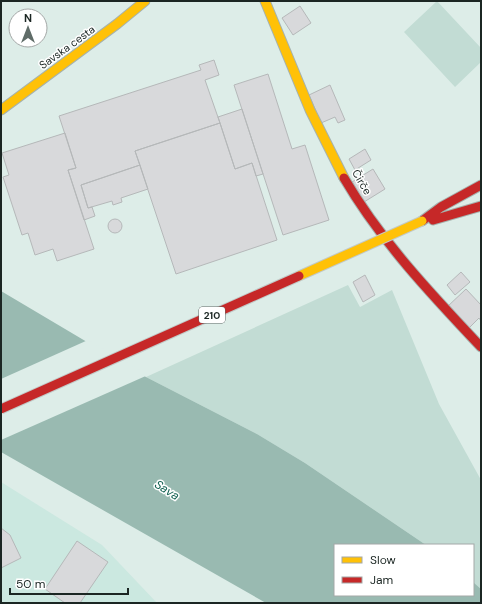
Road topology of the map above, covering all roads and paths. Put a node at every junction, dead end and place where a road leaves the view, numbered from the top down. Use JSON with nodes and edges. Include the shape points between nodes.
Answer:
{"nodes":[{"id":1,"x":145,"y":1,"type":"edge"},
{"id":2,"x":265,"y":1,"type":"edge"},
{"id":3,"x":1,"y":110,"type":"edge"},
{"id":4,"x":481,"y":185,"type":"edge"},
{"id":5,"x":481,"y":206,"type":"edge"},
{"id":6,"x":422,"y":221,"type":"junction"},
{"id":7,"x":481,"y":347,"type":"edge"},
{"id":8,"x":1,"y":409,"type":"edge"}],
"edges":[{"from":1,"to":3,"type":"street","name":"Savska cesta"},
{"from":2,"to":7,"type":"street","name":"Čirče","via":[[320,131],[366,213],[404,264]]},
{"from":4,"to":6,"type":"street","number":"210","via":[[441,207]]},
{"from":5,"to":6,"type":"street","number":"210","via":[[447,217]]},
{"from":6,"to":8,"type":"street","number":"210","bridge":true}]}
